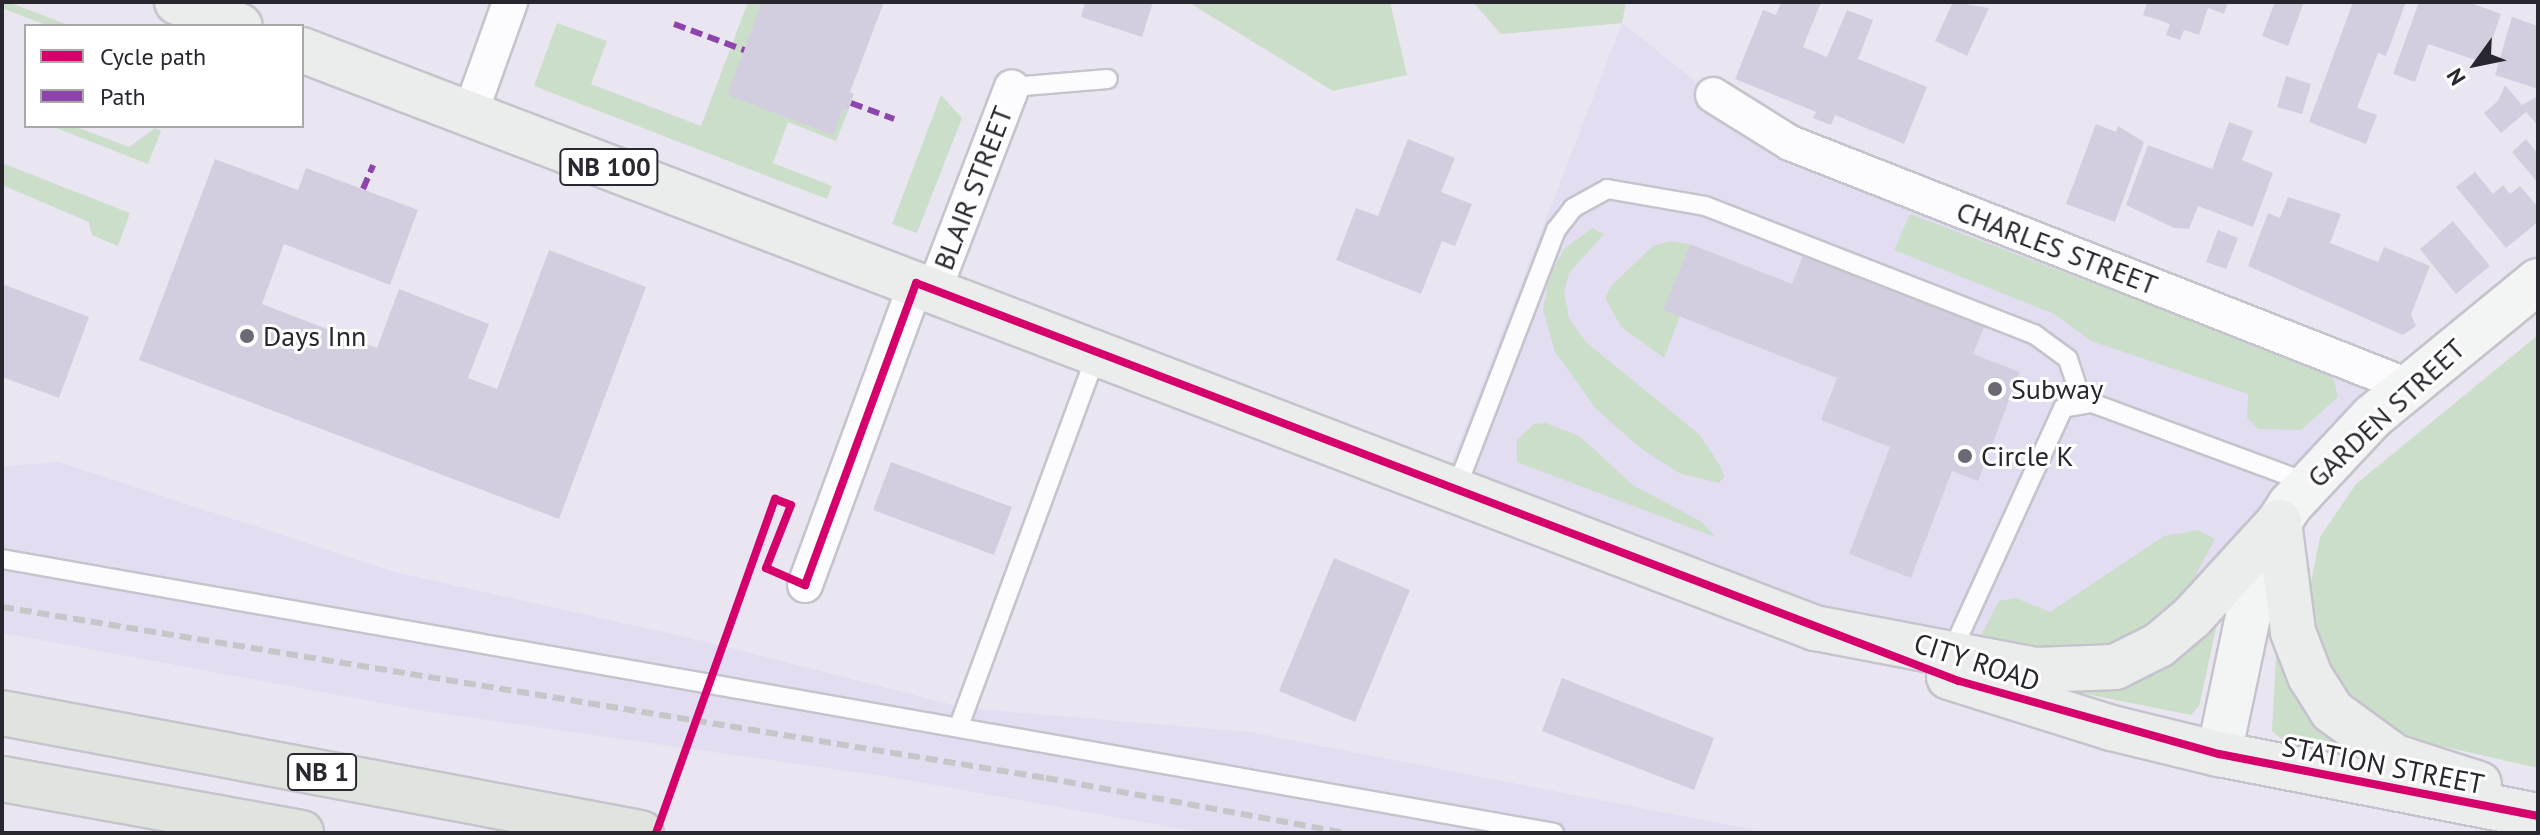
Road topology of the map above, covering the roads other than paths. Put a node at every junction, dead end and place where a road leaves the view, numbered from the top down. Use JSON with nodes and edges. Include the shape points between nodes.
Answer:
{"nodes":[{"id":1,"x":177,"y":2,"type":"edge"},
{"id":2,"x":510,"y":2,"type":"edge"},
{"id":3,"x":235,"y":24,"type":"edge"},
{"id":4,"x":304,"y":51,"type":"edge"},
{"id":5,"x":1108,"y":79,"type":"dead end"},
{"id":6,"x":1012,"y":87,"type":"joint"},
{"id":7,"x":1713,"y":95,"type":"dead end"},
{"id":8,"x":470,"y":114,"type":"junction"},
{"id":9,"x":2538,"y":281,"type":"edge"},
{"id":10,"x":925,"y":286,"type":"junction"},
{"id":11,"x":1097,"y":352,"type":"junction"},
{"id":12,"x":2408,"y":386,"type":"junction"},
{"id":13,"x":2082,"y":402,"type":"junction"},
{"id":14,"x":2308,"y":483,"type":"junction"},
{"id":15,"x":1456,"y":489,"type":"junction"},
{"id":16,"x":2279,"y":522,"type":"junction"},
{"id":17,"x":2,"y":559,"type":"edge"},
{"id":18,"x":805,"y":585,"type":"dead end"},
{"id":19,"x":1815,"y":628,"type":"junction"},
{"id":20,"x":1951,"y":654,"type":"junction"},
{"id":21,"x":2,"y":713,"type":"edge"},
{"id":22,"x":959,"y":726,"type":"junction"},
{"id":23,"x":2219,"y":754,"type":"junction"},
{"id":24,"x":2,"y":779,"type":"edge"},
{"id":25,"x":2538,"y":804,"type":"edge"},
{"id":26,"x":2538,"y":816,"type":"edge"},
{"id":27,"x":301,"y":833,"type":"edge"},
{"id":28,"x":641,"y":833,"type":"edge"},
{"id":29,"x":1554,"y":833,"type":"edge"}],
"edges":[{"from":1,"to":3,"type":"main road"},
{"from":2,"to":8,"type":"street"},
{"from":4,"to":8,"type":"main road","number":"NB 100"},
{"from":5,"to":6,"type":"lane"},
{"from":6,"to":10,"type":"street","name":"BLAIR STREET"},
{"from":7,"to":12,"type":"street","name":"CHARLES STREET","via":[[1790,143]]},
{"from":8,"to":10,"type":"main road","number":"NB 100"},
{"from":9,"to":12,"type":"main road","name":"GARDEN STREET"},
{"from":10,"to":11,"type":"main road","number":"NB 100"},
{"from":10,"to":18,"type":"street","name":"BLAIR STREET"},
{"from":11,"to":15,"type":"main road","number":"NB 100"},
{"from":11,"to":22,"type":"lane"},
{"from":12,"to":14,"type":"main road","name":"GARDEN STREET"},
{"from":13,"to":14,"type":"lane"},
{"from":13,"to":15,"type":"lane","via":[[2068,359],[2034,334],[1705,206],[1617,188],[1584,200],[1556,230]]},
{"from":13,"to":20,"type":"lane","via":[[2063,408],[2052,423]]},
{"from":14,"to":16,"type":"main road","name":"GARDEN STREET"},
{"from":15,"to":19,"type":"main road","number":"NB 100"},
{"from":16,"to":20,"type":"main road","via":[[2192,617],[2159,645],[2115,667],[2036,670]]},
{"from":16,"to":23,"type":"main road","name":"GARDEN STREET","via":[[2248,616]]},
{"from":16,"to":25,"type":"main road","via":[[2293,632],[2310,676],[2332,711],[2395,757]]},
{"from":17,"to":22,"type":"lane"},
{"from":19,"to":20,"type":"main road"},
{"from":19,"to":23,"type":"main road","name":"CITY ROAD","number":"NB 100","via":[[1959,681]]},
{"from":21,"to":28,"type":"highway","number":"NB 1"},
{"from":22,"to":29,"type":"lane"},
{"from":23,"to":26,"type":"main road","name":"STATION STREET","number":"NB 100"},
{"from":24,"to":27,"type":"highway","number":"NB 1"}]}
